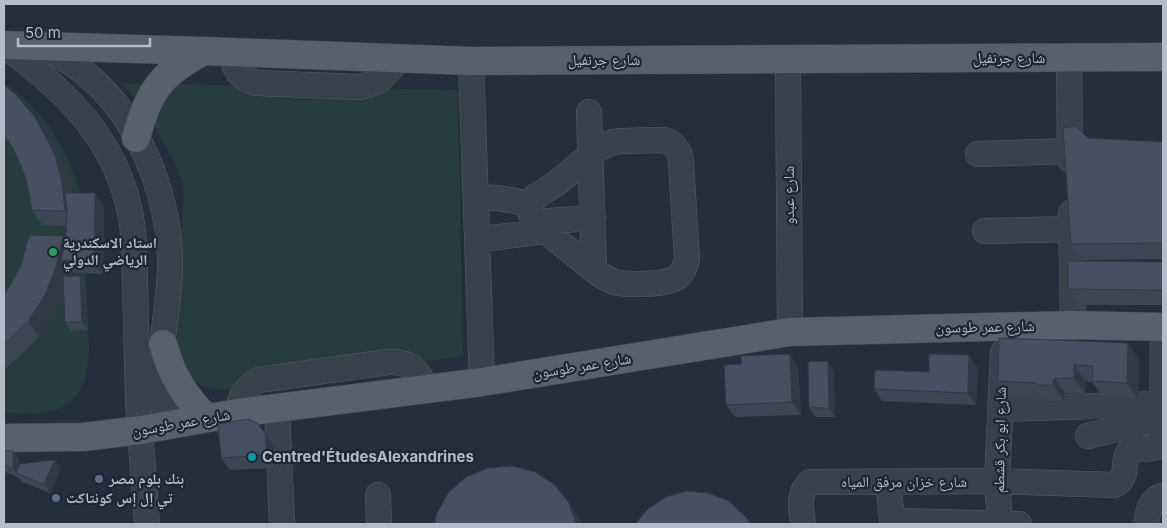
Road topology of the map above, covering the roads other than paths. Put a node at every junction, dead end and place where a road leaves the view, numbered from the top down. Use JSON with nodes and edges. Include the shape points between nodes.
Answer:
{"nodes":[{"id":1,"x":4,"y":30,"type":"edge"},
{"id":2,"x":4,"y":45,"type":"edge"},
{"id":3,"x":44,"y":47,"type":"junction"},
{"id":4,"x":204,"y":50,"type":"junction"},
{"id":5,"x":1163,"y":57,"type":"edge"},
{"id":6,"x":1069,"y":58,"type":"junction"},
{"id":7,"x":788,"y":59,"type":"junction"},
{"id":8,"x":471,"y":61,"type":"junction"},
{"id":9,"x":589,"y":112,"type":"dead end"},
{"id":10,"x":136,"y":138,"type":"junction"},
{"id":11,"x":1070,"y":151,"type":"junction"},
{"id":12,"x":978,"y":154,"type":"dead end"},
{"id":13,"x":591,"y":155,"type":"junction"},
{"id":14,"x":476,"y":197,"type":"junction"},
{"id":15,"x":593,"y":218,"type":"junction"},
{"id":16,"x":536,"y":219,"type":"junction"},
{"id":17,"x":1071,"y":229,"type":"junction"},
{"id":18,"x":986,"y":231,"type":"dead end"},
{"id":19,"x":477,"y":240,"type":"junction"},
{"id":20,"x":134,"y":242,"type":"junction"},
{"id":21,"x":169,"y":243,"type":"junction"},
{"id":22,"x":594,"y":270,"type":"junction"},
{"id":23,"x":1073,"y":325,"type":"junction"},
{"id":24,"x":1004,"y":326,"type":"junction"},
{"id":25,"x":1163,"y":326,"type":"edge"},
{"id":26,"x":790,"y":332,"type":"junction"},
{"id":27,"x":164,"y":344,"type":"junction"},
{"id":28,"x":482,"y":382,"type":"junction"},
{"id":29,"x":425,"y":389,"type":"junction"},
{"id":30,"x":1163,"y":401,"type":"edge"},
{"id":31,"x":277,"y":408,"type":"junction"},
{"id":32,"x":1000,"y":409,"type":"junction"},
{"id":33,"x":237,"y":413,"type":"junction"},
{"id":34,"x":207,"y":418,"type":"junction"},
{"id":35,"x":168,"y":425,"type":"junction"},
{"id":36,"x":141,"y":430,"type":"junction"},
{"id":37,"x":1088,"y":436,"type":"dead end"},
{"id":38,"x":4,"y":438,"type":"edge"},
{"id":39,"x":1161,"y":446,"type":"edge"},
{"id":40,"x":997,"y":481,"type":"junction"},
{"id":41,"x":888,"y":482,"type":"junction"},
{"id":42,"x":378,"y":495,"type":"dead end"},
{"id":43,"x":1163,"y":496,"type":"edge"},
{"id":44,"x":147,"y":524,"type":"edge"},
{"id":45,"x":282,"y":524,"type":"edge"},
{"id":46,"x":379,"y":524,"type":"edge"},
{"id":47,"x":803,"y":524,"type":"edge"},
{"id":48,"x":1006,"y":524,"type":"edge"},
{"id":49,"x":1146,"y":524,"type":"edge"}],
"edges":[{"from":1,"to":3,"type":"street"},
{"from":2,"to":3,"type":"main road","name":"شارع جرنفيل"},
{"from":2,"to":20,"type":"street","via":[[60,90],[100,138],[125,191]]},
{"from":3,"to":4,"type":"main road","name":"شارع جرنفيل"},
{"from":3,"to":10,"type":"street","via":[[86,74],[117,107]]},
{"from":4,"to":8,"type":"main road","name":"شارع جرنفيل"},
{"from":4,"to":10,"type":"main road","via":[[170,72],[157,87],[143,112]]},
{"from":5,"to":6,"type":"main road","name":"شارع جرنفيل"},
{"from":6,"to":7,"type":"main road","name":"شارع جرنفيل"},
{"from":6,"to":11,"type":"street"},
{"from":7,"to":8,"type":"main road","name":"شارع جرنفيل"},
{"from":7,"to":26,"type":"street","name":"شارع عبدو"},
{"from":8,"to":14,"type":"street"},
{"from":9,"to":13,"type":"street"},
{"from":10,"to":21,"type":"street","via":[[159,191]]},
{"from":11,"to":12,"type":"street"},
{"from":11,"to":17,"type":"street"},
{"from":13,"to":15,"type":"street"},
{"from":13,"to":16,"type":"street","via":[[535,197]]},
{"from":13,"to":22,"type":"street","via":[[605,145],[621,141],[664,140],[677,148],[681,162],[687,259],[681,274],[666,282],[624,284],[603,277]]},
{"from":14,"to":16,"type":"street","via":[[498,198]]},
{"from":14,"to":19,"type":"street"},
{"from":15,"to":16,"type":"street"},
{"from":15,"to":22,"type":"street"},
{"from":16,"to":19,"type":"street"},
{"from":16,"to":22,"type":"street"},
{"from":17,"to":18,"type":"street"},
{"from":17,"to":23,"type":"street"},
{"from":19,"to":28,"type":"street"},
{"from":20,"to":21,"type":"street"},
{"from":20,"to":36,"type":"street"},
{"from":21,"to":27,"type":"street"},
{"from":23,"to":24,"type":"main road","name":"شارع عمر طوسون"},
{"from":23,"to":25,"type":"main road","name":"شارع عمر طوسون"},
{"from":24,"to":26,"type":"main road","name":"شارع عمر طوسون"},
{"from":24,"to":32,"type":"street","name":"شارع ابو بكر قشطم"},
{"from":25,"to":30,"type":"street"},
{"from":26,"to":28,"type":"main road","name":"شارع عمر طوسون"},
{"from":27,"to":34,"type":"main road","via":[[170,368],[182,389]]},
{"from":27,"to":35,"type":"street","via":[[160,388]]},
{"from":28,"to":29,"type":"main road","name":"شارع عمر طوسون"},
{"from":29,"to":31,"type":"main road","name":"شارع عمر طوسون"},
{"from":29,"to":33,"type":"street","via":[[417,371],[409,364],[388,362],[258,380],[246,390]]},
{"from":30,"to":32,"type":"street"},
{"from":30,"to":37,"type":"street"},
{"from":30,"to":39,"type":"street"},
{"from":31,"to":33,"type":"main road","name":"شارع عمر طوسون"},
{"from":31,"to":45,"type":"street"},
{"from":32,"to":40,"type":"street","name":"شارع ابو بكر قشطم"},
{"from":33,"to":34,"type":"main road","name":"شارع عمر طوسون"},
{"from":34,"to":35,"type":"main road","name":"شارع عمر طوسون"},
{"from":35,"to":36,"type":"main road","name":"شارع عمر طوسون"},
{"from":36,"to":38,"type":"main road","name":"شارع عمر طوسون","via":[[83,437]]},
{"from":36,"to":44,"type":"street"},
{"from":39,"to":40,"type":"street","name":"شارع خزان مرفق المياه","via":[[1152,450],[1131,449],[1127,453],[1123,480],[1114,485]]},
{"from":40,"to":41,"type":"street","name":"شارع خزان مرفق المياه"},
{"from":40,"to":48,"type":"street","name":"شارع ابو بكر قشطم"},
{"from":41,"to":47,"type":"street","name":"شارع خزان مرفق المياه","via":[[810,482],[800,499]]},
{"from":41,"to":48,"type":"street","via":[[894,521]]},
{"from":42,"to":46,"type":"street"},
{"from":43,"to":49,"type":"street","via":[[1152,503]]}]}
